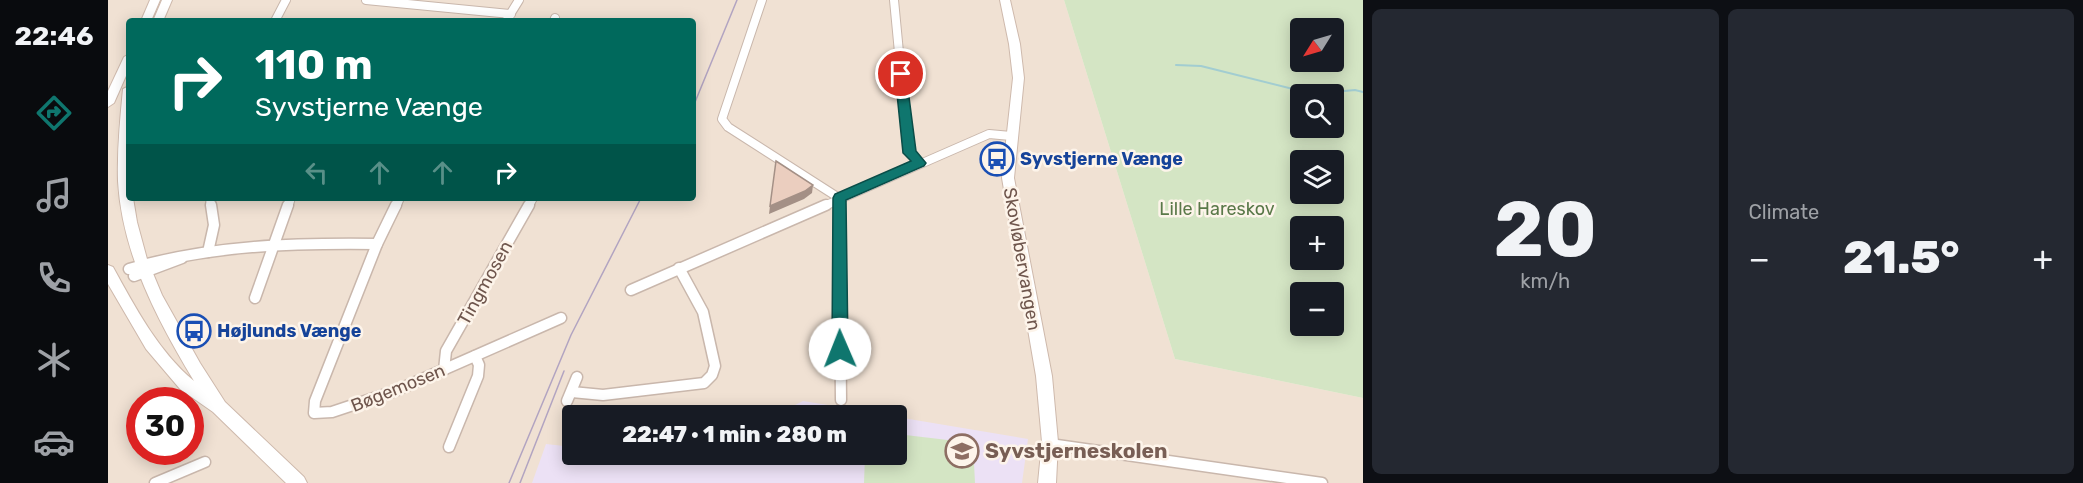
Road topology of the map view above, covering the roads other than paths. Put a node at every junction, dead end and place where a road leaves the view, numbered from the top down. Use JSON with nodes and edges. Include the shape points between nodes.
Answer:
{"nodes":[{"id":1,"x":155,"y":0,"type":"edge"},
{"id":2,"x":167,"y":0,"type":"edge"},
{"id":3,"x":286,"y":0,"type":"edge"},
{"id":4,"x":366,"y":0,"type":"edge"},
{"id":5,"x":519,"y":0,"type":"edge"},
{"id":6,"x":762,"y":0,"type":"edge"},
{"id":7,"x":894,"y":0,"type":"edge"},
{"id":8,"x":1005,"y":0,"type":"edge"},
{"id":9,"x":511,"y":14,"type":"junction"},
{"id":10,"x":147,"y":18,"type":"edge"},
{"id":11,"x":159,"y":18,"type":"edge"},
{"id":12,"x":277,"y":18,"type":"edge"},
{"id":13,"x":508,"y":18,"type":"edge"},
{"id":14,"x":126,"y":64,"type":"edge"},
{"id":15,"x":126,"y":97,"type":"edge"},
{"id":16,"x":108,"y":104,"type":"edge"},
{"id":17,"x":1011,"y":136,"type":"junction"},
{"id":18,"x":110,"y":152,"type":"dead end"},
{"id":19,"x":920,"y":163,"type":"junction"},
{"id":20,"x":839,"y":198,"type":"junction"},
{"id":21,"x":210,"y":201,"type":"edge"},
{"id":22,"x":290,"y":201,"type":"edge"},
{"id":23,"x":398,"y":201,"type":"edge"},
{"id":24,"x":531,"y":201,"type":"edge"},
{"id":25,"x":377,"y":244,"type":"junction"},
{"id":26,"x":273,"y":245,"type":"junction"},
{"id":27,"x":208,"y":252,"type":"junction"},
{"id":28,"x":123,"y":253,"type":"dead end"},
{"id":29,"x":679,"y":268,"type":"junction"},
{"id":30,"x":131,"y":273,"type":"junction"},
{"id":31,"x":110,"y":279,"type":"edge"},
{"id":32,"x":631,"y":290,"type":"dead end"},
{"id":33,"x":255,"y":298,"type":"dead end"},
{"id":34,"x":561,"y":318,"type":"dead end"},
{"id":35,"x":475,"y":356,"type":"junction"},
{"id":36,"x":444,"y":370,"type":"junction"},
{"id":37,"x":577,"y":377,"type":"dead end"},
{"id":38,"x":841,"y":400,"type":"dead end"},
{"id":39,"x":219,"y":407,"type":"junction"},
{"id":40,"x":1050,"y":444,"type":"junction"},
{"id":41,"x":449,"y":447,"type":"dead end"},
{"id":42,"x":205,"y":462,"type":"dead end"},
{"id":43,"x":155,"y":483,"type":"edge"},
{"id":44,"x":298,"y":483,"type":"edge"},
{"id":45,"x":1047,"y":483,"type":"edge"},
{"id":46,"x":1322,"y":483,"type":"edge"}],
"edges":[{"from":1,"to":10,"type":"street"},
{"from":2,"to":11,"type":"street"},
{"from":3,"to":12,"type":"street"},
{"from":4,"to":9,"type":"street"},
{"from":5,"to":9,"type":"street"},
{"from":6,"to":20,"type":"street","via":[[722,119],[728,127]]},
{"from":7,"to":19,"type":"street","via":[[907,136],[910,153]]},
{"from":8,"to":17,"type":"street","name":"Skovløbervangen","via":[[1018,88]]},
{"from":9,"to":13,"type":"street"},
{"from":14,"to":16,"type":"street"},
{"from":15,"to":18,"type":"street"},
{"from":17,"to":19,"type":"street","via":[[989,134]]},
{"from":17,"to":40,"type":"street","name":"Skovløbervangen","via":[[1008,178],[1041,365]]},
{"from":19,"to":20,"type":"street"},
{"from":20,"to":29,"type":"street"},
{"from":20,"to":38,"type":"street"},
{"from":21,"to":27,"type":"street","via":[[214,225]]},
{"from":22,"to":26,"type":"street"},
{"from":23,"to":25,"type":"street"},
{"from":24,"to":36,"type":"street","name":"Tingmosen","via":[[446,351]]},
{"from":25,"to":26,"type":"street"},
{"from":25,"to":36,"type":"street","name":"Bøgemosen","via":[[315,401],[314,413],[352,407]]},
{"from":26,"to":27,"type":"street"},
{"from":26,"to":33,"type":"street"},
{"from":27,"to":30,"type":"street"},
{"from":28,"to":30,"type":"street"},
{"from":29,"to":32,"type":"street"},
{"from":29,"to":37,"type":"street","via":[[703,312],[716,366],[712,375],[704,383],[570,397]]},
{"from":30,"to":31,"type":"street"},
{"from":30,"to":39,"type":"street"},
{"from":31,"to":39,"type":"street","via":[[151,344],[186,384]]},
{"from":34,"to":35,"type":"street","name":"Bøgemosen"},
{"from":35,"to":36,"type":"street","name":"Bøgemosen"},
{"from":35,"to":41,"type":"street","name":"Bøgemosen","via":[[478,376]]},
{"from":39,"to":44,"type":"street"},
{"from":40,"to":45,"type":"street","name":"Skovløbervangen"},
{"from":40,"to":46,"type":"street"},
{"from":42,"to":43,"type":"street"}]}
